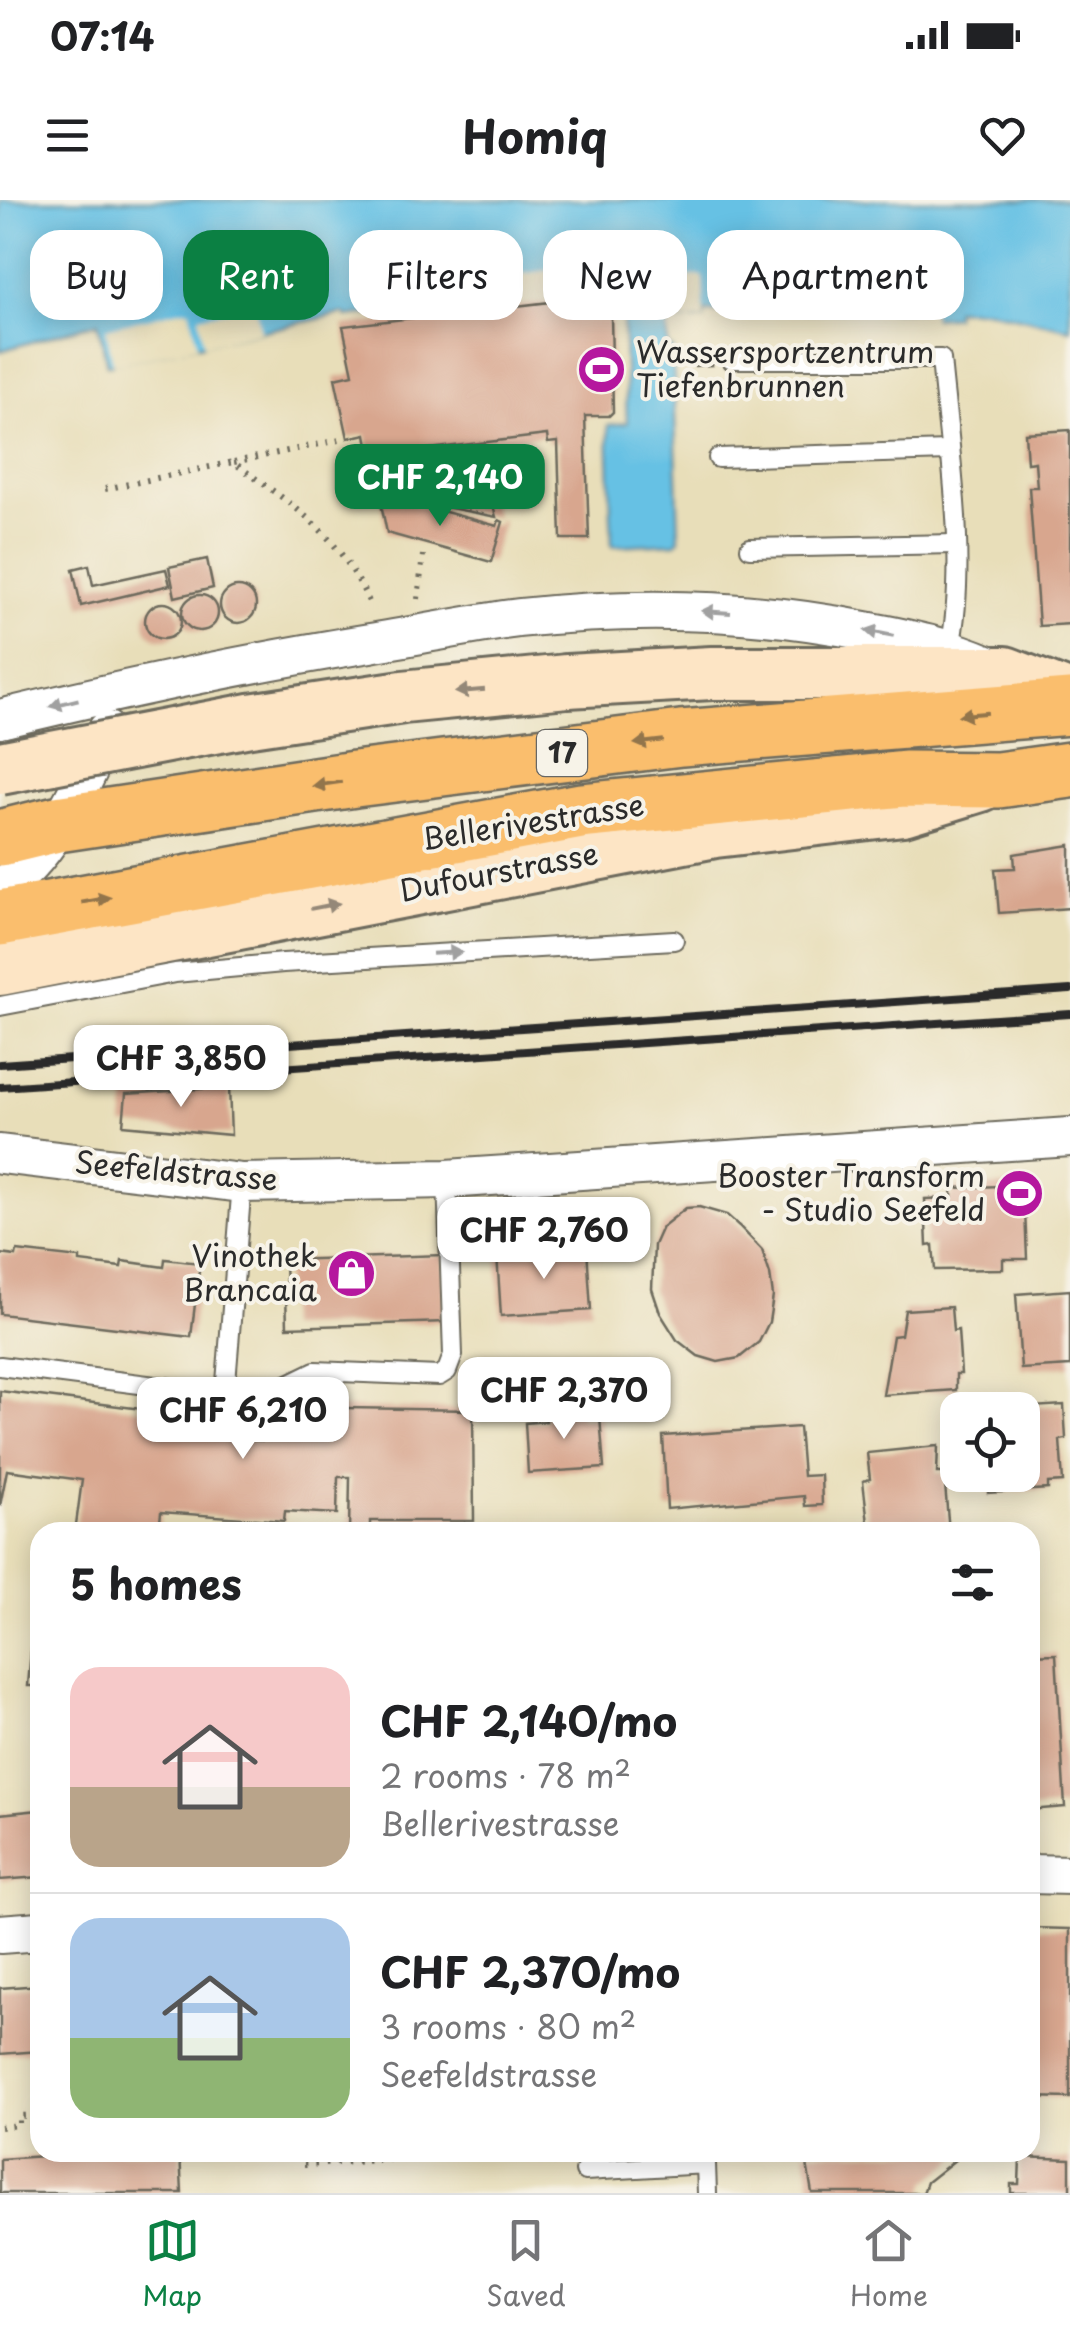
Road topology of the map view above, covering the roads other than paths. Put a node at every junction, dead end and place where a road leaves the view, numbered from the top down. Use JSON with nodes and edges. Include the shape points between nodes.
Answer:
{"nodes":[{"id":1,"x":730,"y":360,"type":"dead end"},
{"id":2,"x":949,"y":451,"type":"junction"},
{"id":3,"x":718,"y":458,"type":"dead end"},
{"id":4,"x":956,"y":544,"type":"junction"},
{"id":5,"x":750,"y":548,"type":"dead end"},
{"id":6,"x":950,"y":648,"type":"junction"},
{"id":7,"x":1004,"y":673,"type":"junction"},
{"id":8,"x":128,"y":688,"type":"junction"},
{"id":9,"x":1070,"y":698,"type":"edge"},
{"id":10,"x":1070,"y":706,"type":"edge"},
{"id":11,"x":0,"y":718,"type":"edge"},
{"id":12,"x":0,"y":768,"type":"edge"},
{"id":13,"x":1070,"y":770,"type":"edge"},
{"id":14,"x":998,"y":780,"type":"junction"},
{"id":15,"x":57,"y":824,"type":"junction"},
{"id":16,"x":0,"y":838,"type":"edge"},
{"id":17,"x":0,"y":887,"type":"edge"},
{"id":18,"x":0,"y":918,"type":"edge"},
{"id":19,"x":674,"y":940,"type":"dead end"},
{"id":20,"x":0,"y":969,"type":"edge"},
{"id":21,"x":0,"y":1006,"type":"edge"},
{"id":22,"x":1070,"y":1137,"type":"edge"},
{"id":23,"x":0,"y":1154,"type":"edge"},
{"id":24,"x":447,"y":1179,"type":"junction"},
{"id":25,"x":242,"y":1183,"type":"junction"},
{"id":26,"x":0,"y":1366,"type":"edge"},
{"id":27,"x":225,"y":1395,"type":"junction"},
{"id":28,"x":1040,"y":1874,"type":"edge"},
{"id":29,"x":1070,"y":1875,"type":"edge"},
{"id":30,"x":30,"y":1932,"type":"edge"},
{"id":31,"x":0,"y":1934,"type":"edge"},
{"id":32,"x":585,"y":2171,"type":"road end"},
{"id":33,"x":707,"y":2193,"type":"edge"}],
"edges":[{"from":1,"to":2,"type":"lane","via":[[941,360]]},
{"from":2,"to":3,"type":"lane"},
{"from":2,"to":4,"type":"lane"},
{"from":4,"to":5,"type":"lane"},
{"from":4,"to":6,"type":"lane"},
{"from":6,"to":7,"type":"street"},
{"from":6,"to":8,"type":"street","one_way":true,"via":[[813,620],[705,610],[599,613],[520,618]]},
{"from":7,"to":9,"type":"main road"},
{"from":7,"to":12,"type":"main road","one_way":true,"bridge":true,"via":[[712,673],[403,697]]},
{"from":8,"to":11,"type":"street","one_way":true},
{"from":8,"to":15,"type":"street"},
{"from":10,"to":15,"type":"main road","name":"Bellerivestrasse","number":"17","one_way":true,"via":[[681,738]]},
{"from":13,"to":14,"type":"main road","name":"Bellerivestrasse","number":"17"},
{"from":18,"to":14,"type":"main road","name":"Bellerivestrasse","number":"17","one_way":true,"via":[[581,811],[905,779]]},
{"from":20,"to":14,"type":"main road","name":"Dufourstrasse","one_way":true,"via":[[714,831],[903,809]]},
{"from":15,"to":16,"type":"main road","name":"Bellerivestrasse","number":"17"},
{"from":15,"to":17,"type":"street","via":[[31,868]]},
{"from":21,"to":19,"type":"lane","one_way":true,"via":[[175,973]]},
{"from":22,"to":24,"type":"street","name":"Seefeldstrasse"},
{"from":23,"to":25,"type":"street","name":"Seefeldstrasse"},
{"from":24,"to":25,"type":"street","name":"Seefeldstrasse"},
{"from":24,"to":27,"type":"lane","via":[[453,1355],[447,1371],[314,1371],[264,1396]]},
{"from":25,"to":27,"type":"lane"},
{"from":26,"to":27,"type":"lane"},
{"from":28,"to":29,"type":"street"},
{"from":30,"to":31,"type":"street"},
{"from":32,"to":33,"type":"lane","via":[[706,2164]]}]}
